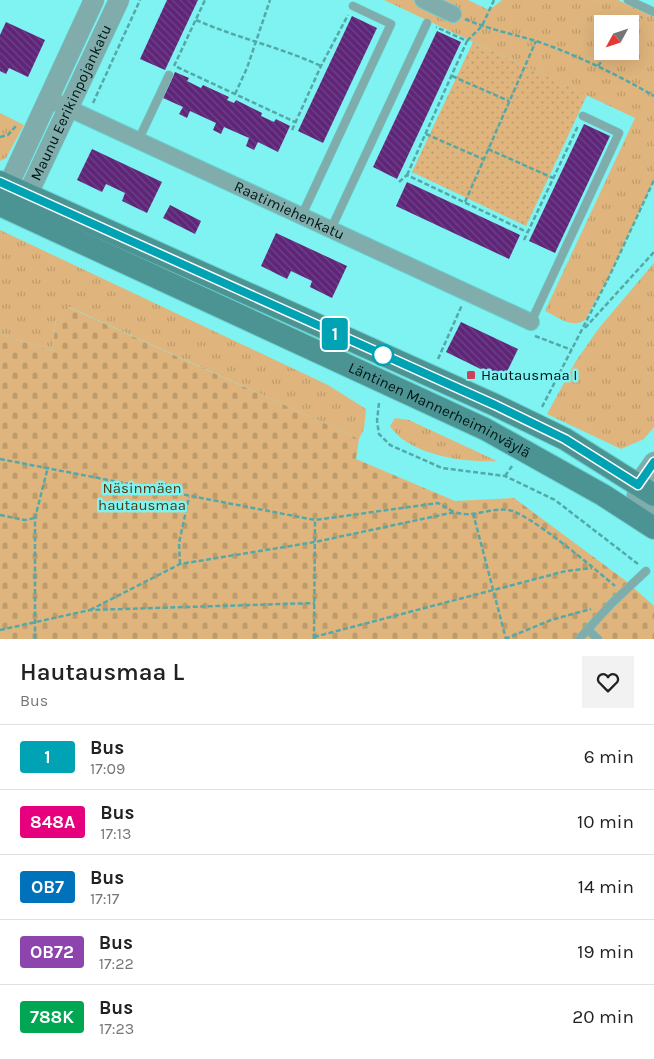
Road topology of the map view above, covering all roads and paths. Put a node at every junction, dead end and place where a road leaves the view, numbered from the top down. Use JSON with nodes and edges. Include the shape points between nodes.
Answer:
{"nodes":[{"id":1,"x":94,"y":0,"type":"edge"},
{"id":2,"x":119,"y":0,"type":"edge"},
{"id":3,"x":140,"y":0,"type":"edge"},
{"id":4,"x":205,"y":0,"type":"edge"},
{"id":5,"x":270,"y":0,"type":"edge"},
{"id":6,"x":423,"y":0,"type":"edge"},
{"id":7,"x":494,"y":0,"type":"edge"},
{"id":8,"x":628,"y":0,"type":"edge"},
{"id":9,"x":352,"y":6,"type":"joint"},
{"id":10,"x":654,"y":12,"type":"edge"},
{"id":11,"x":452,"y":14,"type":"joint"},
{"id":12,"x":196,"y":20,"type":"junction"},
{"id":13,"x":427,"y":23,"type":"joint"},
{"id":14,"x":482,"y":26,"type":"junction"},
{"id":15,"x":256,"y":40,"type":"junction"},
{"id":16,"x":467,"y":41,"type":"junction"},
{"id":17,"x":536,"y":41,"type":"junction"},
{"id":18,"x":602,"y":60,"type":"edge"},
{"id":19,"x":174,"y":66,"type":"junction"},
{"id":20,"x":321,"y":66,"type":"junction"},
{"id":21,"x":598,"y":66,"type":"junction"},
{"id":22,"x":169,"y":75,"type":"joint"},
{"id":23,"x":452,"y":76,"type":"junction"},
{"id":24,"x":235,"y":94,"type":"junction"},
{"id":25,"x":654,"y":96,"type":"edge"},
{"id":26,"x":48,"y":99,"type":"junction"},
{"id":27,"x":509,"y":100,"type":"junction"},
{"id":28,"x":68,"y":108,"type":"junction"},
{"id":29,"x":87,"y":116,"type":"junction"},
{"id":30,"x":583,"y":116,"type":"joint"},
{"id":31,"x":295,"y":122,"type":"junction"},
{"id":32,"x":292,"y":130,"type":"dead end"},
{"id":33,"x":426,"y":134,"type":"junction"},
{"id":34,"x":138,"y":141,"type":"junction"},
{"id":35,"x":488,"y":149,"type":"junction"},
{"id":36,"x":483,"y":159,"type":"junction"},
{"id":37,"x":407,"y":175,"type":"junction"},
{"id":38,"x":553,"y":178,"type":"junction"},
{"id":39,"x":654,"y":180,"type":"edge"},
{"id":40,"x":399,"y":182,"type":"dead end"},
{"id":41,"x":9,"y":195,"type":"edge"},
{"id":42,"x":465,"y":202,"type":"junction"},
{"id":43,"x":301,"y":217,"type":"junction"},
{"id":44,"x":330,"y":230,"type":"junction"},
{"id":45,"x":527,"y":232,"type":"junction"},
{"id":46,"x":524,"y":240,"type":"dead end"},
{"id":47,"x":654,"y":252,"type":"edge"},
{"id":48,"x":464,"y":303,"type":"dead end"},
{"id":49,"x":531,"y":322,"type":"joint"},
{"id":50,"x":582,"y":331,"type":"junction"},
{"id":51,"x":446,"y":363,"type":"dead end"},
{"id":52,"x":379,"y":402,"type":"dead end"},
{"id":53,"x":540,"y":411,"type":"dead end"},
{"id":54,"x":0,"y":459,"type":"edge"},
{"id":55,"x":514,"y":462,"type":"dead end"},
{"id":56,"x":654,"y":462,"type":"edge"},
{"id":57,"x":48,"y":467,"type":"junction"},
{"id":58,"x":505,"y":476,"type":"junction"},
{"id":59,"x":646,"y":490,"type":"edge"},
{"id":60,"x":189,"y":496,"type":"junction"},
{"id":61,"x":644,"y":510,"type":"edge"},
{"id":62,"x":455,"y":512,"type":"junction"},
{"id":63,"x":473,"y":513,"type":"junction"},
{"id":64,"x":0,"y":516,"type":"edge"},
{"id":65,"x":35,"y":518,"type":"junction"},
{"id":66,"x":315,"y":520,"type":"junction"},
{"id":67,"x":654,"y":528,"type":"edge"},
{"id":68,"x":315,"y":542,"type":"junction"},
{"id":69,"x":180,"y":564,"type":"junction"},
{"id":70,"x":594,"y":568,"type":"junction"},
{"id":71,"x":646,"y":571,"type":"joint"},
{"id":72,"x":492,"y":590,"type":"junction"},
{"id":73,"x":624,"y":593,"type":"junction"},
{"id":74,"x":315,"y":602,"type":"junction"},
{"id":75,"x":612,"y":603,"type":"junction"},
{"id":76,"x":90,"y":610,"type":"junction"},
{"id":77,"x":37,"y":621,"type":"junction"},
{"id":78,"x":0,"y":630,"type":"edge"},
{"id":79,"x":588,"y":630,"type":"junction"},
{"id":80,"x":314,"y":638,"type":"edge"},
{"id":81,"x":35,"y":639,"type":"edge"},
{"id":82,"x":319,"y":639,"type":"edge"},
{"id":83,"x":505,"y":639,"type":"edge"},
{"id":84,"x":579,"y":639,"type":"edge"},
{"id":85,"x":598,"y":639,"type":"edge"}],
"edges":[{"from":1,"to":26,"type":"street","name":"Maunu Eerikinpojankatu"},
{"from":2,"to":28,"type":"street","name":"Maunu Eerikinpojankatu"},
{"from":3,"to":29,"type":"path"},
{"from":4,"to":12,"type":"path"},
{"from":5,"to":15,"type":"path"},
{"from":6,"to":11,"type":"street"},
{"from":7,"to":14,"type":"path"},
{"from":8,"to":10,"type":"lane"},
{"from":9,"to":20,"type":"path"},
{"from":9,"to":43,"type":"lane","via":[[391,24]]},
{"from":11,"to":14,"type":"path"},
{"from":12,"to":15,"type":"path"},
{"from":12,"to":19,"type":"path"},
{"from":13,"to":16,"type":"path"},
{"from":13,"to":44,"type":"lane"},
{"from":14,"to":16,"type":"path"},
{"from":14,"to":17,"type":"path"},
{"from":15,"to":20,"type":"path"},
{"from":15,"to":24,"type":"path"},
{"from":16,"to":23,"type":"path"},
{"from":17,"to":21,"type":"path"},
{"from":17,"to":27,"type":"path"},
{"from":18,"to":21,"type":"path"},
{"from":19,"to":22,"type":"path"},
{"from":19,"to":24,"type":"path"},
{"from":20,"to":31,"type":"path"},
{"from":21,"to":25,"type":"path"},
{"from":22,"to":34,"type":"lane"},
{"from":23,"to":27,"type":"path"},
{"from":23,"to":33,"type":"path"},
{"from":24,"to":31,"type":"path"},
{"from":26,"to":28,"type":"street","name":"Raatimiehenkatu"},
{"from":26,"to":41,"type":"street","name":"Maunu Eerikinpojankatu"},
{"from":27,"to":35,"type":"path"},
{"from":28,"to":29,"type":"street","name":"Raatimiehenkatu"},
{"from":28,"to":41,"type":"street","name":"Maunu Eerikinpojankatu"},
{"from":29,"to":34,"type":"street","name":"Raatimiehenkatu"},
{"from":30,"to":38,"type":"path"},
{"from":30,"to":49,"type":"lane","via":[[619,133]]},
{"from":31,"to":32,"type":"path"},
{"from":33,"to":36,"type":"path"},
{"from":33,"to":37,"type":"path"},
{"from":34,"to":43,"type":"street","name":"Raatimiehenkatu"},
{"from":35,"to":36,"type":"path"},
{"from":35,"to":38,"type":"path"},
{"from":36,"to":42,"type":"path"},
{"from":37,"to":40,"type":"path"},
{"from":37,"to":42,"type":"path"},
{"from":38,"to":45,"type":"path"},
{"from":39,"to":50,"type":"path"},
{"from":41,"to":59,"type":"main road","name":"Läntinen Mannerheiminväylä","via":[[495,405],[565,439]]},
{"from":41,"to":61,"type":"main road","name":"Läntinen Mannerheiminväylä"},
{"from":42,"to":45,"type":"path"},
{"from":43,"to":44,"type":"street","name":"Raatimiehenkatu"},
{"from":44,"to":49,"type":"street","name":"Raatimiehenkatu"},
{"from":45,"to":46,"type":"path"},
{"from":47,"to":50,"type":"path"},
{"from":48,"to":51,"type":"path","via":[[438,359]]},
{"from":50,"to":53,"type":"path"},
{"from":52,"to":58,"type":"path","via":[[379,434],[390,445],[442,468]]},
{"from":54,"to":57,"type":"path"},
{"from":55,"to":58,"type":"path"},
{"from":56,"to":59,"type":"street"},
{"from":57,"to":60,"type":"path"},
{"from":57,"to":65,"type":"path"},
{"from":58,"to":71,"type":"path","via":[[556,500]]},
{"from":59,"to":61,"type":"street"},
{"from":60,"to":66,"type":"path"},
{"from":60,"to":69,"type":"path","via":[[179,543]]},
{"from":61,"to":67,"type":"main road","name":"Läntinen Mannerheiminväylä"},
{"from":62,"to":63,"type":"path","via":[[464,516]]},
{"from":62,"to":66,"type":"path","via":[[438,503]]},
{"from":62,"to":68,"type":"path"},
{"from":63,"to":70,"type":"path","via":[[508,510],[526,517]]},
{"from":63,"to":72,"type":"path"},
{"from":64,"to":65,"type":"path","via":[[26,520]]},
{"from":65,"to":77,"type":"path"},
{"from":66,"to":68,"type":"path"},
{"from":68,"to":69,"type":"path"},
{"from":68,"to":74,"type":"path"},
{"from":69,"to":76,"type":"path"},
{"from":70,"to":72,"type":"path","via":[[566,571]]},
{"from":70,"to":73,"type":"path"},
{"from":71,"to":73,"type":"lane"},
{"from":72,"to":80,"type":"path"},
{"from":72,"to":83,"type":"path"},
{"from":73,"to":75,"type":"lane"},
{"from":74,"to":76,"type":"path"},
{"from":74,"to":80,"type":"path"},
{"from":75,"to":79,"type":"lane"},
{"from":75,"to":83,"type":"path","via":[[551,620]]},
{"from":76,"to":77,"type":"path"},
{"from":77,"to":78,"type":"path"},
{"from":77,"to":81,"type":"path"},
{"from":79,"to":84,"type":"lane"},
{"from":79,"to":85,"type":"lane"},
{"from":80,"to":82,"type":"path"}]}
